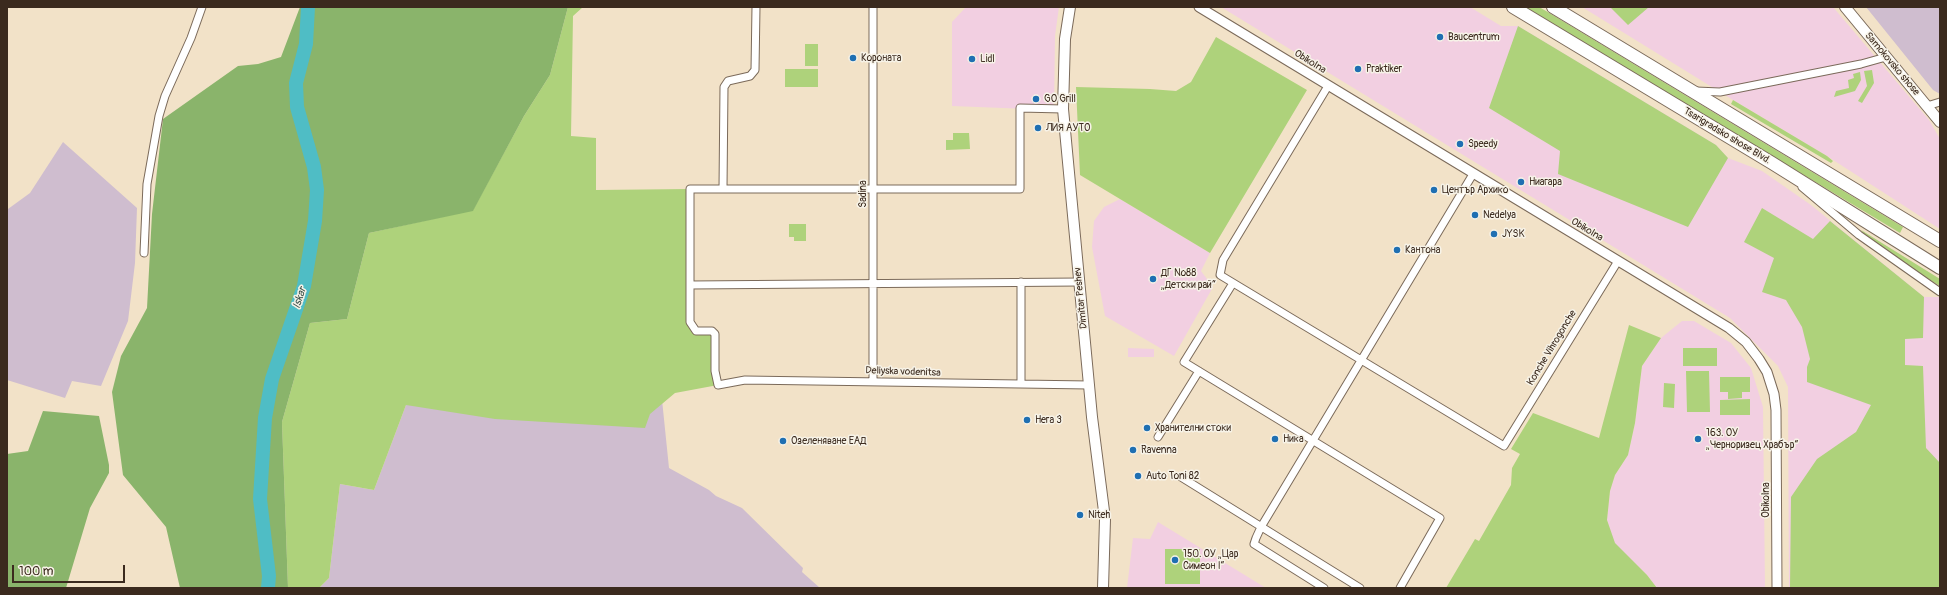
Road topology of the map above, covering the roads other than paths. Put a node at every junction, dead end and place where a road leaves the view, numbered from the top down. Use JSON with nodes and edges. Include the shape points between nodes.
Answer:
{"nodes":[{"id":1,"x":202,"y":7,"type":"edge"},
{"id":2,"x":756,"y":7,"type":"edge"},
{"id":3,"x":873,"y":7,"type":"edge"},
{"id":4,"x":1070,"y":7,"type":"edge"},
{"id":5,"x":1199,"y":7,"type":"edge"},
{"id":6,"x":1513,"y":7,"type":"edge"},
{"id":7,"x":1553,"y":7,"type":"edge"},
{"id":8,"x":1845,"y":7,"type":"edge"},
{"id":9,"x":1886,"y":57,"type":"junction"},
{"id":10,"x":1328,"y":86,"type":"junction"},
{"id":11,"x":1691,"y":91,"type":"junction"},
{"id":12,"x":1940,"y":102,"type":"edge"},
{"id":13,"x":1927,"y":106,"type":"junction"},
{"id":14,"x":1063,"y":109,"type":"junction"},
{"id":15,"x":1940,"y":122,"type":"edge"},
{"id":16,"x":1772,"y":163,"type":"junction"},
{"id":17,"x":1473,"y":174,"type":"junction"},
{"id":18,"x":723,"y":188,"type":"junction"},
{"id":19,"x":873,"y":189,"type":"junction"},
{"id":20,"x":1940,"y":241,"type":"edge"},
{"id":21,"x":144,"y":253,"type":"dead end"},
{"id":22,"x":1618,"y":261,"type":"junction"},
{"id":23,"x":1940,"y":268,"type":"edge"},
{"id":24,"x":1021,"y":282,"type":"junction"},
{"id":25,"x":1080,"y":282,"type":"junction"},
{"id":26,"x":1233,"y":283,"type":"junction"},
{"id":27,"x":873,"y":284,"type":"junction"},
{"id":28,"x":690,"y":285,"type":"junction"},
{"id":29,"x":1940,"y":292,"type":"edge"},
{"id":30,"x":1362,"y":360,"type":"junction"},
{"id":31,"x":1199,"y":371,"type":"junction"},
{"id":32,"x":873,"y":381,"type":"junction"},
{"id":33,"x":1021,"y":384,"type":"junction"},
{"id":34,"x":1089,"y":385,"type":"junction"},
{"id":35,"x":1158,"y":437,"type":"dead end"},
{"id":36,"x":1313,"y":441,"type":"junction"},
{"id":37,"x":1181,"y":478,"type":"dead end"},
{"id":38,"x":1261,"y":527,"type":"junction"},
{"id":39,"x":1103,"y":588,"type":"edge"},
{"id":40,"x":1324,"y":588,"type":"edge"},
{"id":41,"x":1360,"y":588,"type":"edge"},
{"id":42,"x":1400,"y":588,"type":"edge"},
{"id":43,"x":1777,"y":588,"type":"edge"}],
"edges":[{"from":1,"to":21,"type":"street","via":[[165,96],[157,123],[147,184]]},
{"from":2,"to":18,"type":"street","via":[[755,70],[750,76],[728,81],[724,87]]},
{"from":3,"to":19,"type":"street","name":"Sadina"},
{"from":4,"to":14,"type":"main road","name":"Dimitar Peshev","via":[[1065,39]]},
{"from":5,"to":10,"type":"street","name":"Obikolna"},
{"from":6,"to":16,"type":"highway","name":"Tsarigradsko shose Blvd."},
{"from":7,"to":11,"type":"highway","name":"Tsarigradsko shose Blvd."},
{"from":8,"to":9,"type":"main road","name":"Samokovsko shose"},
{"from":9,"to":11,"type":"street","via":[[1720,92]]},
{"from":9,"to":13,"type":"main road","name":"Samokovsko shose"},
{"from":10,"to":17,"type":"street","name":"Obikolna"},
{"from":10,"to":26,"type":"street","via":[[1223,260],[1220,275]]},
{"from":11,"to":20,"type":"highway","name":"Tsarigradsko shose Blvd."},
{"from":12,"to":13,"type":"street"},
{"from":13,"to":15,"type":"main road","name":"Samokovsko shose"},
{"from":14,"to":19,"type":"street","via":[[1020,108],[1020,189]]},
{"from":14,"to":25,"type":"main road","name":"Dimitar Peshev"},
{"from":16,"to":23,"type":"highway","name":"Tsarigradsko shose Blvd."},
{"from":16,"to":29,"type":"street","via":[[1859,235]]},
{"from":17,"to":22,"type":"street","name":"Obikolna"},
{"from":17,"to":30,"type":"street"},
{"from":18,"to":19,"type":"street"},
{"from":18,"to":28,"type":"street","via":[[690,189]]},
{"from":19,"to":27,"type":"street","name":"Sadina"},
{"from":22,"to":30,"type":"street","name":"Konche Vihrogonche","via":[[1504,446]]},
{"from":22,"to":43,"type":"street","name":"Obikolna","via":[[1729,328],[1746,342],[1767,372],[1774,394],[1776,423]]},
{"from":24,"to":25,"type":"street"},
{"from":24,"to":27,"type":"street"},
{"from":24,"to":33,"type":"street"},
{"from":25,"to":34,"type":"main road","name":"Dimitar Peshev"},
{"from":26,"to":30,"type":"street"},
{"from":26,"to":31,"type":"street","via":[[1184,362]]},
{"from":27,"to":28,"type":"street"},
{"from":27,"to":32,"type":"street","name":"Sadina"},
{"from":28,"to":32,"type":"street","name":"Deliyska vodenitsa","via":[[690,322],[696,331],[712,331],[715,334],[715,371],[718,385],[744,380]]},
{"from":30,"to":36,"type":"street"},
{"from":31,"to":35,"type":"street"},
{"from":31,"to":36,"type":"street"},
{"from":32,"to":33,"type":"street","name":"Deliyska vodenitsa"},
{"from":33,"to":34,"type":"street","name":"Deliyska vodenitsa"},
{"from":34,"to":39,"type":"main road","name":"Dimitar Peshev","via":[[1105,519]]},
{"from":36,"to":38,"type":"street"},
{"from":36,"to":42,"type":"street","via":[[1440,518]]},
{"from":37,"to":38,"type":"street"},
{"from":38,"to":40,"type":"street","via":[[1254,544]]},
{"from":38,"to":41,"type":"street"}]}
